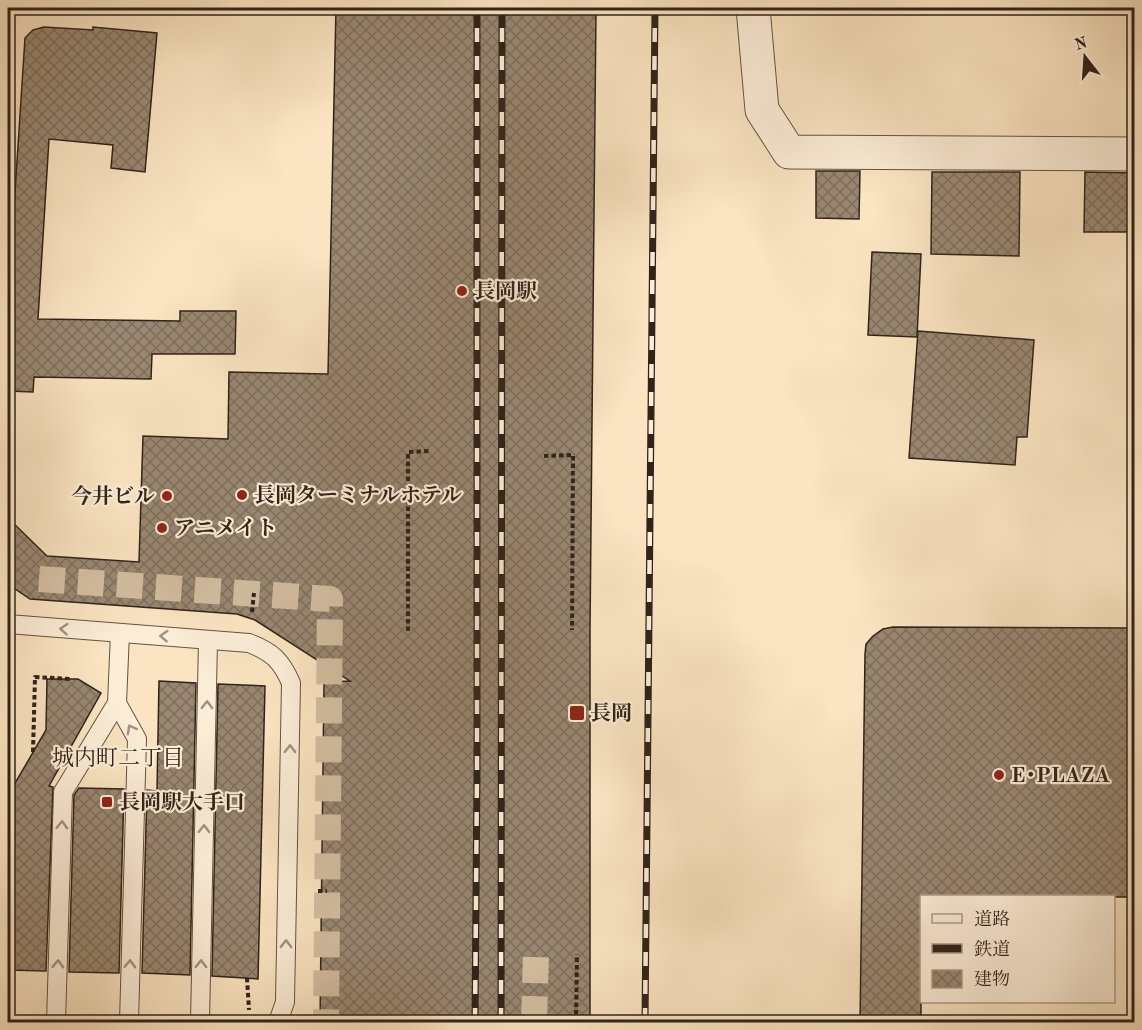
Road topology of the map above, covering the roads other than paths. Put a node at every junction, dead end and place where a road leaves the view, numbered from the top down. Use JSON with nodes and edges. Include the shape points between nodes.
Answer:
{"nodes":[{"id":1,"x":753,"y":8,"type":"edge"},
{"id":2,"x":1134,"y":154,"type":"edge"},
{"id":3,"x":8,"y":624,"type":"edge"},
{"id":4,"x":120,"y":633,"type":"junction"},
{"id":5,"x":208,"y":639,"type":"junction"},
{"id":6,"x":117,"y":704,"type":"junction"},
{"id":7,"x":56,"y":1023,"type":"edge"},
{"id":8,"x":129,"y":1023,"type":"edge"},
{"id":9,"x":200,"y":1023,"type":"edge"},
{"id":10,"x":278,"y":1023,"type":"edge"}],
"edges":[{"from":1,"to":2,"type":"street","via":[[762,110],[789,152]]},
{"from":4,"to":3,"type":"lane","one_way":true},
{"from":5,"to":4,"type":"lane","one_way":true},
{"from":4,"to":6,"type":"lane"},
{"from":9,"to":5,"type":"lane","one_way":true},
{"from":10,"to":5,"type":"lane","one_way":true,"via":[[285,1002],[291,683],[284,667],[267,650],[249,643]]},
{"from":7,"to":6,"type":"lane","one_way":true,"via":[[63,792]]},
{"from":8,"to":6,"type":"lane","one_way":true,"via":[[137,739]]}]}
